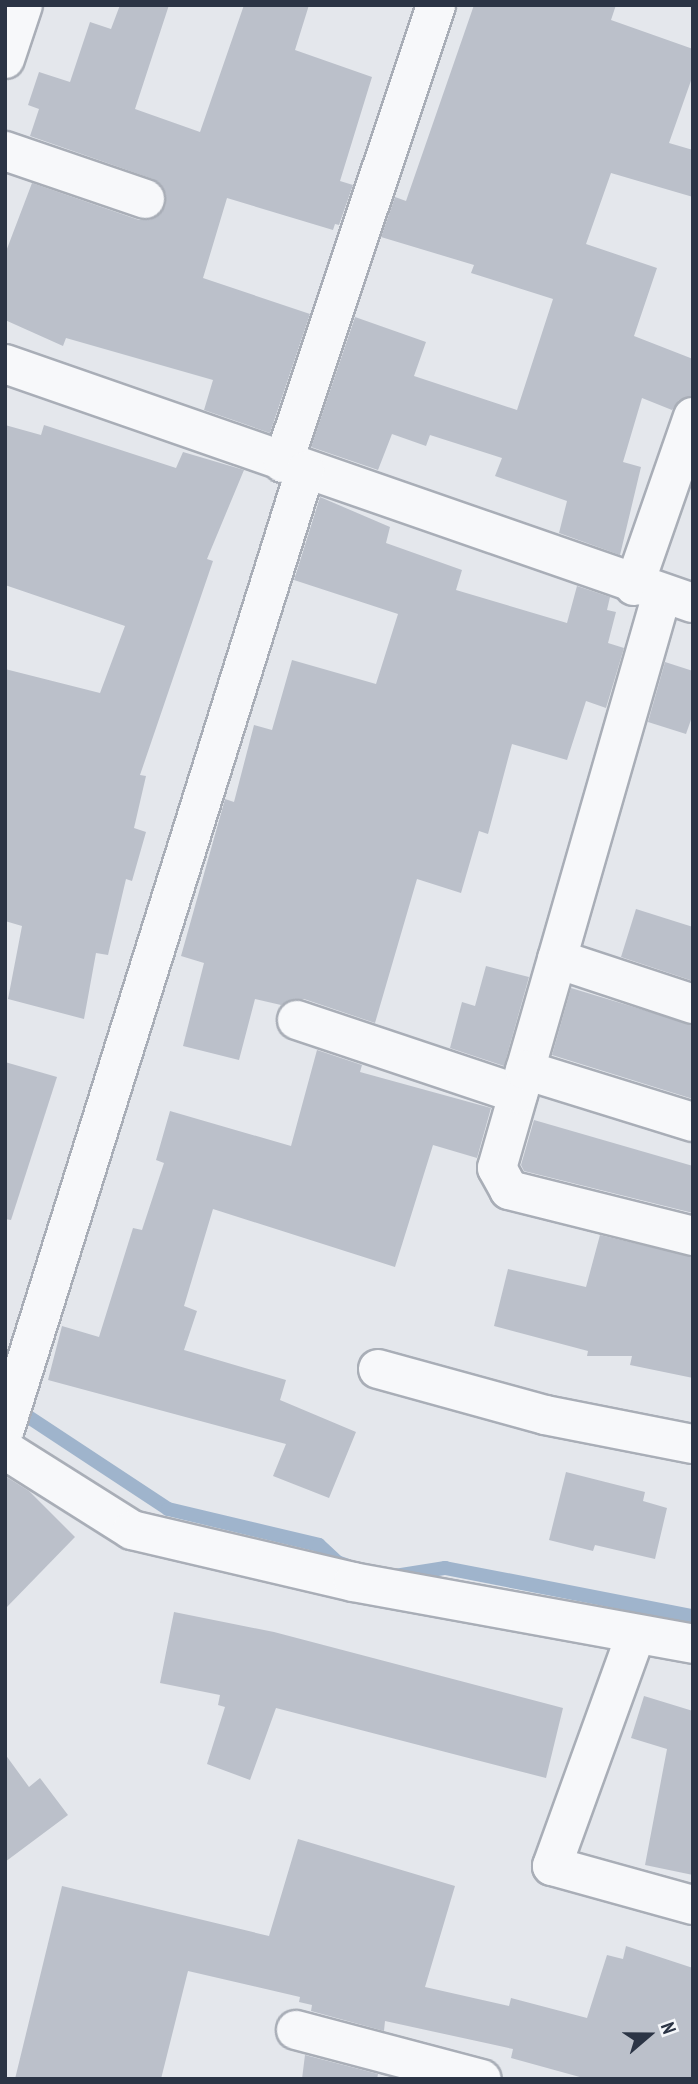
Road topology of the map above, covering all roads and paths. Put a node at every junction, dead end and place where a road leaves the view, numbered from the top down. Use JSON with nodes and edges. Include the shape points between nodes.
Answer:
{"nodes":[{"id":1,"x":23,"y":5,"type":"edge"},
{"id":2,"x":436,"y":5,"type":"edge"},
{"id":3,"x":5,"y":59,"type":"edge"},
{"id":4,"x":5,"y":151,"type":"edge"},
{"id":5,"x":145,"y":199,"type":"dead end"},
{"id":6,"x":5,"y":364,"type":"edge"},
{"id":7,"x":693,"y":417,"type":"edge"},
{"id":8,"x":294,"y":467,"type":"junction"},
{"id":9,"x":663,"y":594,"type":"edge"},
{"id":10,"x":557,"y":959,"type":"junction"},
{"id":11,"x":693,"y":1004,"type":"edge"},
{"id":12,"x":297,"y":1020,"type":"dead end"},
{"id":13,"x":522,"y":1082,"type":"junction"},
{"id":14,"x":693,"y":1122,"type":"edge"},
{"id":15,"x":693,"y":1236,"type":"edge"},
{"id":16,"x":378,"y":1368,"type":"dead end"},
{"id":17,"x":5,"y":1429,"type":"edge"},
{"id":18,"x":693,"y":1444,"type":"edge"},
{"id":19,"x":5,"y":1450,"type":"edge"},
{"id":20,"x":636,"y":1634,"type":"junction"},
{"id":21,"x":693,"y":1644,"type":"edge"},
{"id":22,"x":693,"y":1905,"type":"edge"},
{"id":23,"x":296,"y":2030,"type":"dead end"},
{"id":24,"x":482,"y":2079,"type":"edge"}],
"edges":[{"from":1,"to":3,"type":"street"},
{"from":2,"to":8,"type":"street"},
{"from":4,"to":5,"type":"street"},
{"from":6,"to":8,"type":"street"},
{"from":7,"to":9,"type":"street"},
{"from":8,"to":9,"type":"street"},
{"from":8,"to":17,"type":"street"},
{"from":9,"to":10,"type":"street"},
{"from":10,"to":11,"type":"street"},
{"from":10,"to":13,"type":"street"},
{"from":12,"to":13,"type":"street"},
{"from":13,"to":14,"type":"street"},
{"from":13,"to":15,"type":"street","via":[[497,1168],[509,1190]]},
{"from":16,"to":18,"type":"street","via":[[545,1415]]},
{"from":19,"to":20,"type":"street","via":[[132,1530],[353,1582]]},
{"from":20,"to":21,"type":"street"},
{"from":20,"to":22,"type":"street","via":[[552,1866]]},
{"from":23,"to":24,"type":"street"}]}
